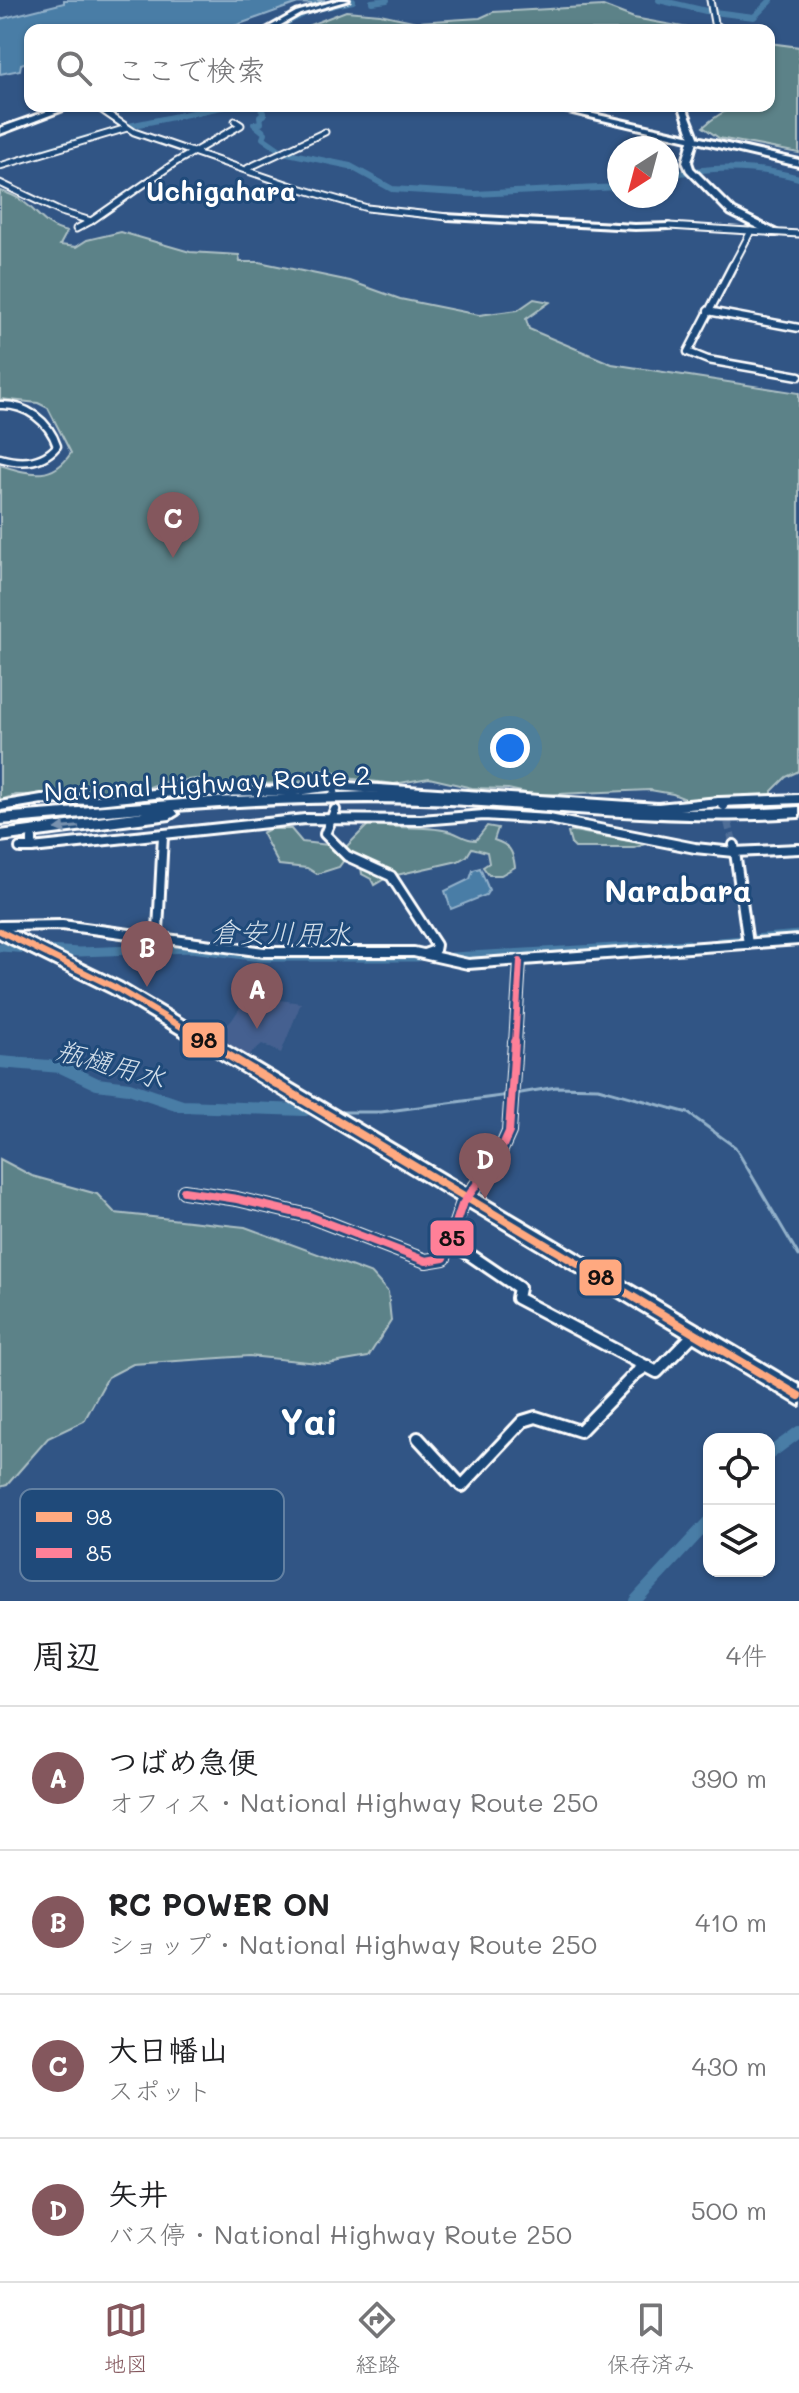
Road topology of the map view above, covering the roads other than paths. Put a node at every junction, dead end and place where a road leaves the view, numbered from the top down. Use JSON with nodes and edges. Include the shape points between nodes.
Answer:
{"nodes":[{"id":1,"x":346,"y":0,"type":"edge"},
{"id":2,"x":710,"y":0,"type":"edge"},
{"id":3,"x":278,"y":24,"type":"edge"},
{"id":4,"x":715,"y":24,"type":"edge"},
{"id":5,"x":53,"y":112,"type":"edge"},
{"id":6,"x":104,"y":112,"type":"edge"},
{"id":7,"x":573,"y":112,"type":"edge"},
{"id":8,"x":685,"y":112,"type":"edge"},
{"id":9,"x":235,"y":121,"type":"dead end"},
{"id":10,"x":127,"y":128,"type":"junction"},
{"id":11,"x":0,"y":131,"type":"edge"},
{"id":12,"x":325,"y":132,"type":"dead end"},
{"id":13,"x":694,"y":140,"type":"junction"},
{"id":14,"x":195,"y":151,"type":"junction"},
{"id":15,"x":799,"y":163,"type":"edge"},
{"id":16,"x":0,"y":166,"type":"edge"},
{"id":17,"x":248,"y":168,"type":"junction"},
{"id":18,"x":0,"y":183,"type":"edge"},
{"id":19,"x":448,"y":217,"type":"joint"},
{"id":20,"x":91,"y":221,"type":"junction"},
{"id":21,"x":669,"y":226,"type":"joint"},
{"id":22,"x":76,"y":229,"type":"dead end"},
{"id":23,"x":751,"y":231,"type":"junction"},
{"id":24,"x":774,"y":233,"type":"junction"},
{"id":25,"x":799,"y":234,"type":"edge"},
{"id":26,"x":708,"y":311,"type":"junction"},
{"id":27,"x":799,"y":328,"type":"edge"},
{"id":28,"x":799,"y":376,"type":"edge"},
{"id":29,"x":0,"y":405,"type":"edge"},
{"id":30,"x":0,"y":458,"type":"edge"},
{"id":31,"x":283,"y":798,"type":"junction"},
{"id":32,"x":799,"y":799,"type":"edge"},
{"id":33,"x":0,"y":806,"type":"edge"},
{"id":34,"x":147,"y":806,"type":"junction"},
{"id":35,"x":0,"y":812,"type":"edge"},
{"id":36,"x":799,"y":812,"type":"edge"},
{"id":37,"x":334,"y":814,"type":"junction"},
{"id":38,"x":0,"y":819,"type":"edge"},
{"id":39,"x":0,"y":836,"type":"edge"},
{"id":40,"x":163,"y":836,"type":"junction"},
{"id":41,"x":20,"y":848,"type":"dead end"},
{"id":42,"x":734,"y":849,"type":"junction"},
{"id":43,"x":799,"y":849,"type":"edge"},
{"id":44,"x":0,"y":929,"type":"edge"},
{"id":45,"x":155,"y":937,"type":"junction"},
{"id":46,"x":746,"y":940,"type":"junction"},
{"id":47,"x":799,"y":940,"type":"edge"},
{"id":48,"x":424,"y":954,"type":"junction"},
{"id":49,"x":520,"y":961,"type":"junction"},
{"id":50,"x":184,"y":1191,"type":"dead end"},
{"id":51,"x":466,"y":1198,"type":"junction"},
{"id":52,"x":451,"y":1242,"type":"junction"},
{"id":53,"x":694,"y":1334,"type":"junction"},
{"id":54,"x":647,"y":1366,"type":"junction"},
{"id":55,"x":799,"y":1396,"type":"edge"},
{"id":56,"x":418,"y":1438,"type":"dead end"}],
"edges":[{"from":1,"to":3,"type":"street"},
{"from":2,"to":4,"type":"street"},
{"from":5,"to":11,"type":"main road"},
{"from":6,"to":10,"type":"street"},
{"from":7,"to":13,"type":"main road"},
{"from":8,"to":13,"type":"street"},
{"from":9,"to":14,"type":"street","via":[[241,125]]},
{"from":10,"to":14,"type":"street"},
{"from":10,"to":16,"type":"street"},
{"from":12,"to":17,"type":"street"},
{"from":13,"to":15,"type":"main road"},
{"from":13,"to":24,"type":"street","via":[[687,162],[695,176],[737,216]]},
{"from":14,"to":17,"type":"street"},
{"from":14,"to":20,"type":"street"},
{"from":17,"to":19,"type":"street","via":[[361,207]]},
{"from":18,"to":20,"type":"street"},
{"from":19,"to":21,"type":"street"},
{"from":20,"to":22,"type":"street"},
{"from":21,"to":23,"type":"street"},
{"from":23,"to":24,"type":"street"},
{"from":23,"to":26,"type":"street"},
{"from":24,"to":25,"type":"street"},
{"from":26,"to":27,"type":"street"},
{"from":26,"to":28,"type":"street","via":[[689,354]]},
{"from":29,"to":30,"type":"street","via":[[32,410],[57,446],[38,460]]},
{"from":31,"to":34,"type":"highway","name":"National Highway Route 2"},
{"from":31,"to":36,"type":"highway","name":"National Highway Route 2","via":[[421,798],[675,816]]},
{"from":31,"to":39,"type":"highway","one_way":true},
{"from":32,"to":33,"type":"street","via":[[658,808],[334,789],[161,793]]},
{"from":34,"to":35,"type":"highway"},
{"from":34,"to":38,"type":"highway","name":"National Highway Route 2"},
{"from":37,"to":40,"type":"street"},
{"from":37,"to":42,"type":"street","via":[[531,817],[662,843]]},
{"from":37,"to":48,"type":"street","via":[[325,834],[347,856],[391,876],[437,948]]},
{"from":40,"to":41,"type":"street"},
{"from":40,"to":45,"type":"street"},
{"from":42,"to":43,"type":"street"},
{"from":42,"to":46,"type":"street"},
{"from":44,"to":45,"type":"street","via":[[62,925]]},
{"from":44,"to":51,"type":"highway","via":[[168,1018]]},
{"from":45,"to":48,"type":"street","via":[[264,952]]},
{"from":46,"to":47,"type":"street"},
{"from":46,"to":49,"type":"street"},
{"from":48,"to":49,"type":"street","via":[[458,964]]},
{"from":49,"to":51,"type":"street","via":[[507,1139]]},
{"from":50,"to":52,"type":"street","via":[[309,1216],[426,1261],[444,1258]]},
{"from":51,"to":52,"type":"street"},
{"from":51,"to":53,"type":"highway"},
{"from":52,"to":54,"type":"street","via":[[519,1288],[517,1298]]},
{"from":53,"to":54,"type":"street","via":[[657,1372]]},
{"from":53,"to":55,"type":"highway"},
{"from":54,"to":56,"type":"street","via":[[580,1431],[536,1417],[523,1421],[462,1486]]}]}
